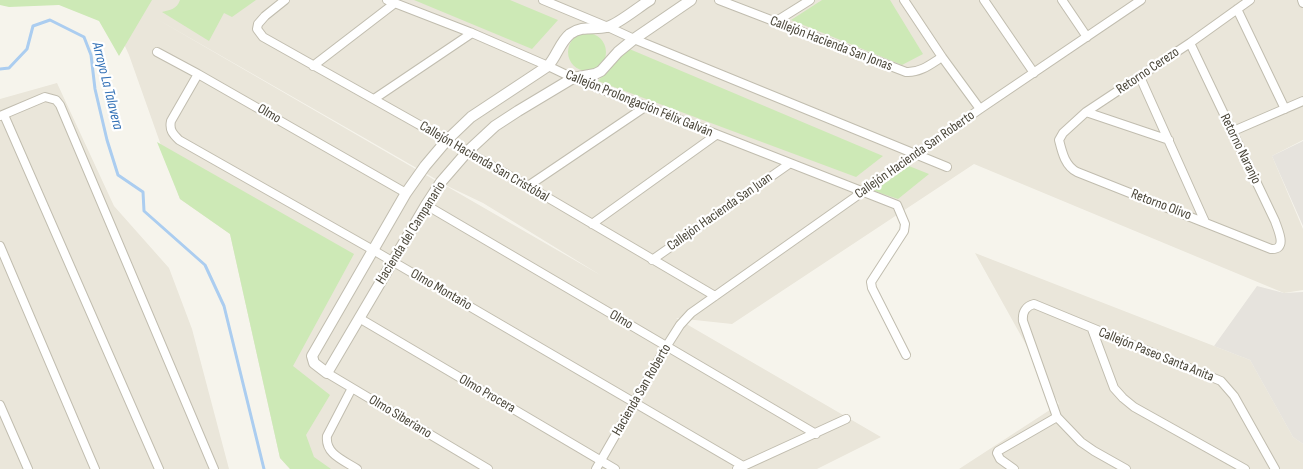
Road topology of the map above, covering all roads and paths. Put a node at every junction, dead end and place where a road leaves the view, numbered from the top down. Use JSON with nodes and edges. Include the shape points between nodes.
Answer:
{"nodes":[{"id":1,"x":285,"y":0,"type":"edge"},
{"id":2,"x":543,"y":0,"type":"edge"},
{"id":3,"x":650,"y":0,"type":"edge"},
{"id":4,"x":691,"y":0,"type":"edge"},
{"id":5,"x":719,"y":0,"type":"edge"},
{"id":6,"x":810,"y":0,"type":"edge"},
{"id":7,"x":904,"y":0,"type":"edge"},
{"id":8,"x":984,"y":0,"type":"edge"},
{"id":9,"x":1062,"y":0,"type":"edge"},
{"id":10,"x":1140,"y":0,"type":"edge"},
{"id":11,"x":1250,"y":0,"type":"edge"},
{"id":12,"x":391,"y":2,"type":"edge"},
{"id":13,"x":1237,"y":9,"type":"junction"},
{"id":14,"x":775,"y":22,"type":"junction"},
{"id":15,"x":608,"y":26,"type":"junction"},
{"id":16,"x":472,"y":34,"type":"junction"},
{"id":17,"x":1087,"y":36,"type":"junction"},
{"id":18,"x":634,"y":39,"type":"junction"},
{"id":19,"x":1190,"y":43,"type":"junction"},
{"id":20,"x":157,"y":52,"type":"dead end"},
{"id":21,"x":942,"y":57,"type":"junction"},
{"id":22,"x":313,"y":66,"type":"junction"},
{"id":23,"x":548,"y":66,"type":"junction"},
{"id":24,"x":1034,"y":73,"type":"junction"},
{"id":25,"x":198,"y":74,"type":"junction"},
{"id":26,"x":1140,"y":77,"type":"junction"},
{"id":27,"x":573,"y":78,"type":"junction"},
{"id":28,"x":374,"y":99,"type":"junction"},
{"id":29,"x":1303,"y":102,"type":"edge"},
{"id":30,"x":644,"y":107,"type":"junction"},
{"id":31,"x":980,"y":109,"type":"junction"},
{"id":32,"x":1285,"y":109,"type":"junction"},
{"id":33,"x":1086,"y":112,"type":"junction"},
{"id":34,"x":2,"y":116,"type":"edge"},
{"id":35,"x":1231,"y":132,"type":"junction"},
{"id":36,"x":716,"y":135,"type":"junction"},
{"id":37,"x":446,"y":140,"type":"junction"},
{"id":38,"x":1169,"y":140,"type":"junction"},
{"id":39,"x":1062,"y":151,"type":"joint"},
{"id":40,"x":467,"y":152,"type":"junction"},
{"id":41,"x":917,"y":154,"type":"junction"},
{"id":42,"x":789,"y":164,"type":"junction"},
{"id":43,"x":947,"y":167,"type":"dead end"},
{"id":44,"x":528,"y":186,"type":"junction"},
{"id":45,"x":863,"y":192,"type":"junction"},
{"id":46,"x":406,"y":193,"type":"junction"},
{"id":47,"x":426,"y":205,"type":"junction"},
{"id":48,"x":1205,"y":222,"type":"junction"},
{"id":49,"x":592,"y":224,"type":"junction"},
{"id":50,"x":0,"y":246,"type":"edge"},
{"id":51,"x":1271,"y":249,"type":"joint"},
{"id":52,"x":373,"y":250,"type":"junction"},
{"id":53,"x":652,"y":260,"type":"junction"},
{"id":54,"x":392,"y":262,"type":"junction"},
{"id":55,"x":715,"y":296,"type":"junction"},
{"id":56,"x":691,"y":313,"type":"joint"},
{"id":57,"x":359,"y":318,"type":"junction"},
{"id":58,"x":1092,"y":329,"type":"junction"},
{"id":59,"x":666,"y":347,"type":"junction"},
{"id":60,"x":906,"y":355,"type":"dead end"},
{"id":61,"x":314,"y":363,"type":"joint"},
{"id":62,"x":327,"y":373,"type":"junction"},
{"id":63,"x":352,"y":388,"type":"junction"},
{"id":64,"x":634,"y":403,"type":"junction"},
{"id":65,"x":0,"y":405,"type":"edge"},
{"id":66,"x":1057,"y":417,"type":"junction"},
{"id":67,"x":846,"y":419,"type":"dead end"},
{"id":68,"x":816,"y":434,"type":"junction"},
{"id":69,"x":600,"y":461,"type":"junction"},
{"id":70,"x":740,"y":467,"type":"edge"},
{"id":71,"x":28,"y":469,"type":"edge"},
{"id":72,"x":95,"y":469,"type":"edge"},
{"id":73,"x":159,"y":469,"type":"edge"},
{"id":74,"x":214,"y":469,"type":"edge"},
{"id":75,"x":356,"y":469,"type":"edge"},
{"id":76,"x":488,"y":469,"type":"edge"},
{"id":77,"x":596,"y":469,"type":"edge"},
{"id":78,"x":614,"y":469,"type":"edge"},
{"id":79,"x":1014,"y":469,"type":"edge"},
{"id":80,"x":1126,"y":469,"type":"edge"},
{"id":81,"x":1245,"y":469,"type":"edge"},
{"id":82,"x":1275,"y":469,"type":"edge"}],
"edges":[{"from":1,"to":22,"type":"street","name":"Callejón Hacienda San Cristóbal","via":[[257,26],[263,37]]},
{"from":2,"to":15,"type":"street"},
{"from":3,"to":15,"type":"street","name":"Hacienda del Campanario"},
{"from":4,"to":18,"type":"street","name":"Hacienda del Campanario"},
{"from":5,"to":14,"type":"street","name":"Callejón Hacienda San Jonas"},
{"from":6,"to":14,"type":"street"},
{"from":7,"to":21,"type":"street"},
{"from":8,"to":24,"type":"street"},
{"from":9,"to":17,"type":"street"},
{"from":10,"to":17,"type":"street","name":"Callejón Hacienda San Roberto"},
{"from":11,"to":13,"type":"street","name":"Retorno Cerezo"},
{"from":12,"to":16,"type":"street","name":"Callejón Prolongación Félix Galván"},
{"from":12,"to":22,"type":"street"},
{"from":13,"to":19,"type":"street","name":"Retorno Cerezo"},
{"from":13,"to":32,"type":"street"},
{"from":14,"to":21,"type":"street","name":"Callejón Hacienda San Jonas","via":[[906,72],[922,70]]},
{"from":15,"to":18,"type":"street"},
{"from":15,"to":23,"type":"street","name":"Hacienda del Campanario","via":[[587,27],[572,33]]},
{"from":16,"to":23,"type":"street","name":"Callejón Prolongación Félix Galván"},
{"from":16,"to":28,"type":"street"},
{"from":17,"to":24,"type":"street","name":"Callejón Hacienda San Roberto"},
{"from":18,"to":27,"type":"street","name":"Hacienda del Campanario","via":[[601,71]]},
{"from":18,"to":41,"type":"street"},
{"from":19,"to":26,"type":"street","name":"Retorno Cerezo"},
{"from":19,"to":35,"type":"street","name":"Retorno Naranjo"},
{"from":20,"to":25,"type":"street","name":"Olmo"},
{"from":21,"to":31,"type":"street"},
{"from":22,"to":28,"type":"street","name":"Callejón Hacienda San Cristóbal"},
{"from":23,"to":27,"type":"street","name":"Callejón Prolongación Félix Galván"},
{"from":23,"to":37,"type":"street","name":"Hacienda del Campanario","via":[[471,117]]},
{"from":24,"to":31,"type":"street","name":"Callejón Hacienda San Roberto"},
{"from":25,"to":46,"type":"street","name":"Olmo"},
{"from":25,"to":52,"type":"street","name":"Olmo Montaño","via":[[170,121],[175,136]]},
{"from":26,"to":33,"type":"street","name":"Retorno Cerezo"},
{"from":26,"to":38,"type":"street"},
{"from":27,"to":30,"type":"street","name":"Callejón Prolongación Félix Galván"},
{"from":27,"to":40,"type":"street","name":"Hacienda del Campanario","via":[[495,126]]},
{"from":28,"to":37,"type":"street","name":"Callejón Hacienda San Cristóbal"},
{"from":29,"to":32,"type":"street"},
{"from":30,"to":36,"type":"street","name":"Callejón Prolongación Félix Galván"},
{"from":30,"to":44,"type":"street"},
{"from":31,"to":41,"type":"street","name":"Callejón Hacienda San Roberto"},
{"from":32,"to":35,"type":"street"},
{"from":33,"to":38,"type":"street"},
{"from":33,"to":39,"type":"street","name":"Retorno Cerezo","via":[[1060,136]]},
{"from":34,"to":73,"type":"street"},
{"from":34,"to":74,"type":"street","via":[[45,97],[56,100],[60,105]]},
{"from":35,"to":51,"type":"street","name":"Retorno Naranjo","via":[[1282,240],[1278,248]]},
{"from":36,"to":42,"type":"street","name":"Callejón Prolongación Félix Galván"},
{"from":36,"to":49,"type":"street"},
{"from":37,"to":40,"type":"street","name":"Callejón Hacienda San Cristóbal"},
{"from":37,"to":46,"type":"street","name":"Hacienda del Campanario"},
{"from":38,"to":48,"type":"street"},
{"from":39,"to":48,"type":"street","name":"Retorno Olivo","via":[[1069,166],[1077,172]]},
{"from":40,"to":44,"type":"street","name":"Callejón Hacienda San Cristóbal"},
{"from":40,"to":47,"type":"street","name":"Hacienda del Campanario"},
{"from":41,"to":43,"type":"street"},
{"from":41,"to":45,"type":"street","name":"Callejón Hacienda San Roberto"},
{"from":42,"to":45,"type":"street","name":"Callejón Prolongación Félix Galván"},
{"from":42,"to":53,"type":"street","name":"Callejón Hacienda San Juan"},
{"from":44,"to":49,"type":"street","name":"Callejón Hacienda San Cristóbal"},
{"from":45,"to":55,"type":"street","name":"Callejón Hacienda San Roberto"},
{"from":45,"to":60,"type":"street","name":"Callejón Prolongación Félix Galván","via":[[897,205],[905,224],[904,231],[871,282]]},
{"from":46,"to":52,"type":"street","name":"Hacienda del Campanario"},
{"from":47,"to":54,"type":"street","name":"Hacienda del Campanario"},
{"from":47,"to":59,"type":"street","name":"Olmo"},
{"from":48,"to":51,"type":"street","name":"Retorno Olivo"},
{"from":49,"to":53,"type":"street","name":"Callejón Hacienda San Cristóbal"},
{"from":50,"to":72,"type":"street"},
{"from":52,"to":54,"type":"street","name":"Olmo Montaño"},
{"from":52,"to":61,"type":"street","name":"Hacienda del Campanario","via":[[312,356]]},
{"from":53,"to":55,"type":"street","name":"Callejón Hacienda San Cristóbal"},
{"from":54,"to":57,"type":"street","name":"Hacienda del Campanario"},
{"from":54,"to":64,"type":"street","name":"Olmo Montaño"},
{"from":55,"to":56,"type":"street","name":"Callejón Hacienda San Roberto"},
{"from":56,"to":59,"type":"street","name":"Hacienda San Roberto"},
{"from":57,"to":62,"type":"street","name":"Hacienda del Campanario"},
{"from":57,"to":69,"type":"street","name":"Olmo Procera"},
{"from":58,"to":66,"type":"street","name":"Callejón Paseo Santa Anita","via":[[1034,304],[1024,310],[1023,321]]},
{"from":58,"to":81,"type":"street","via":[[1114,388],[1123,398]]},
{"from":58,"to":82,"type":"street","name":"Callejón Paseo Santa Anita","via":[[1225,384]]},
{"from":59,"to":64,"type":"street","name":"Hacienda San Roberto"},
{"from":59,"to":68,"type":"street","name":"Olmo"},
{"from":61,"to":62,"type":"street","name":"Olmo Siberiano"},
{"from":62,"to":63,"type":"street","name":"Olmo Siberiano"},
{"from":63,"to":75,"type":"street","via":[[327,436],[327,443],[333,454]]},
{"from":63,"to":76,"type":"street","name":"Olmo Siberiano"},
{"from":64,"to":69,"type":"street","name":"Hacienda San Roberto"},
{"from":64,"to":70,"type":"street","name":"Olmo Montaño"},
{"from":65,"to":71,"type":"street"},
{"from":66,"to":79,"type":"street","via":[[1000,449],[997,454],[1000,459]]},
{"from":66,"to":80,"type":"street","via":[[1081,442]]},
{"from":67,"to":68,"type":"street"},
{"from":68,"to":70,"type":"street"},
{"from":69,"to":77,"type":"street","name":"Hacienda San Roberto"},
{"from":69,"to":78,"type":"street","name":"Olmo Procera"}]}
